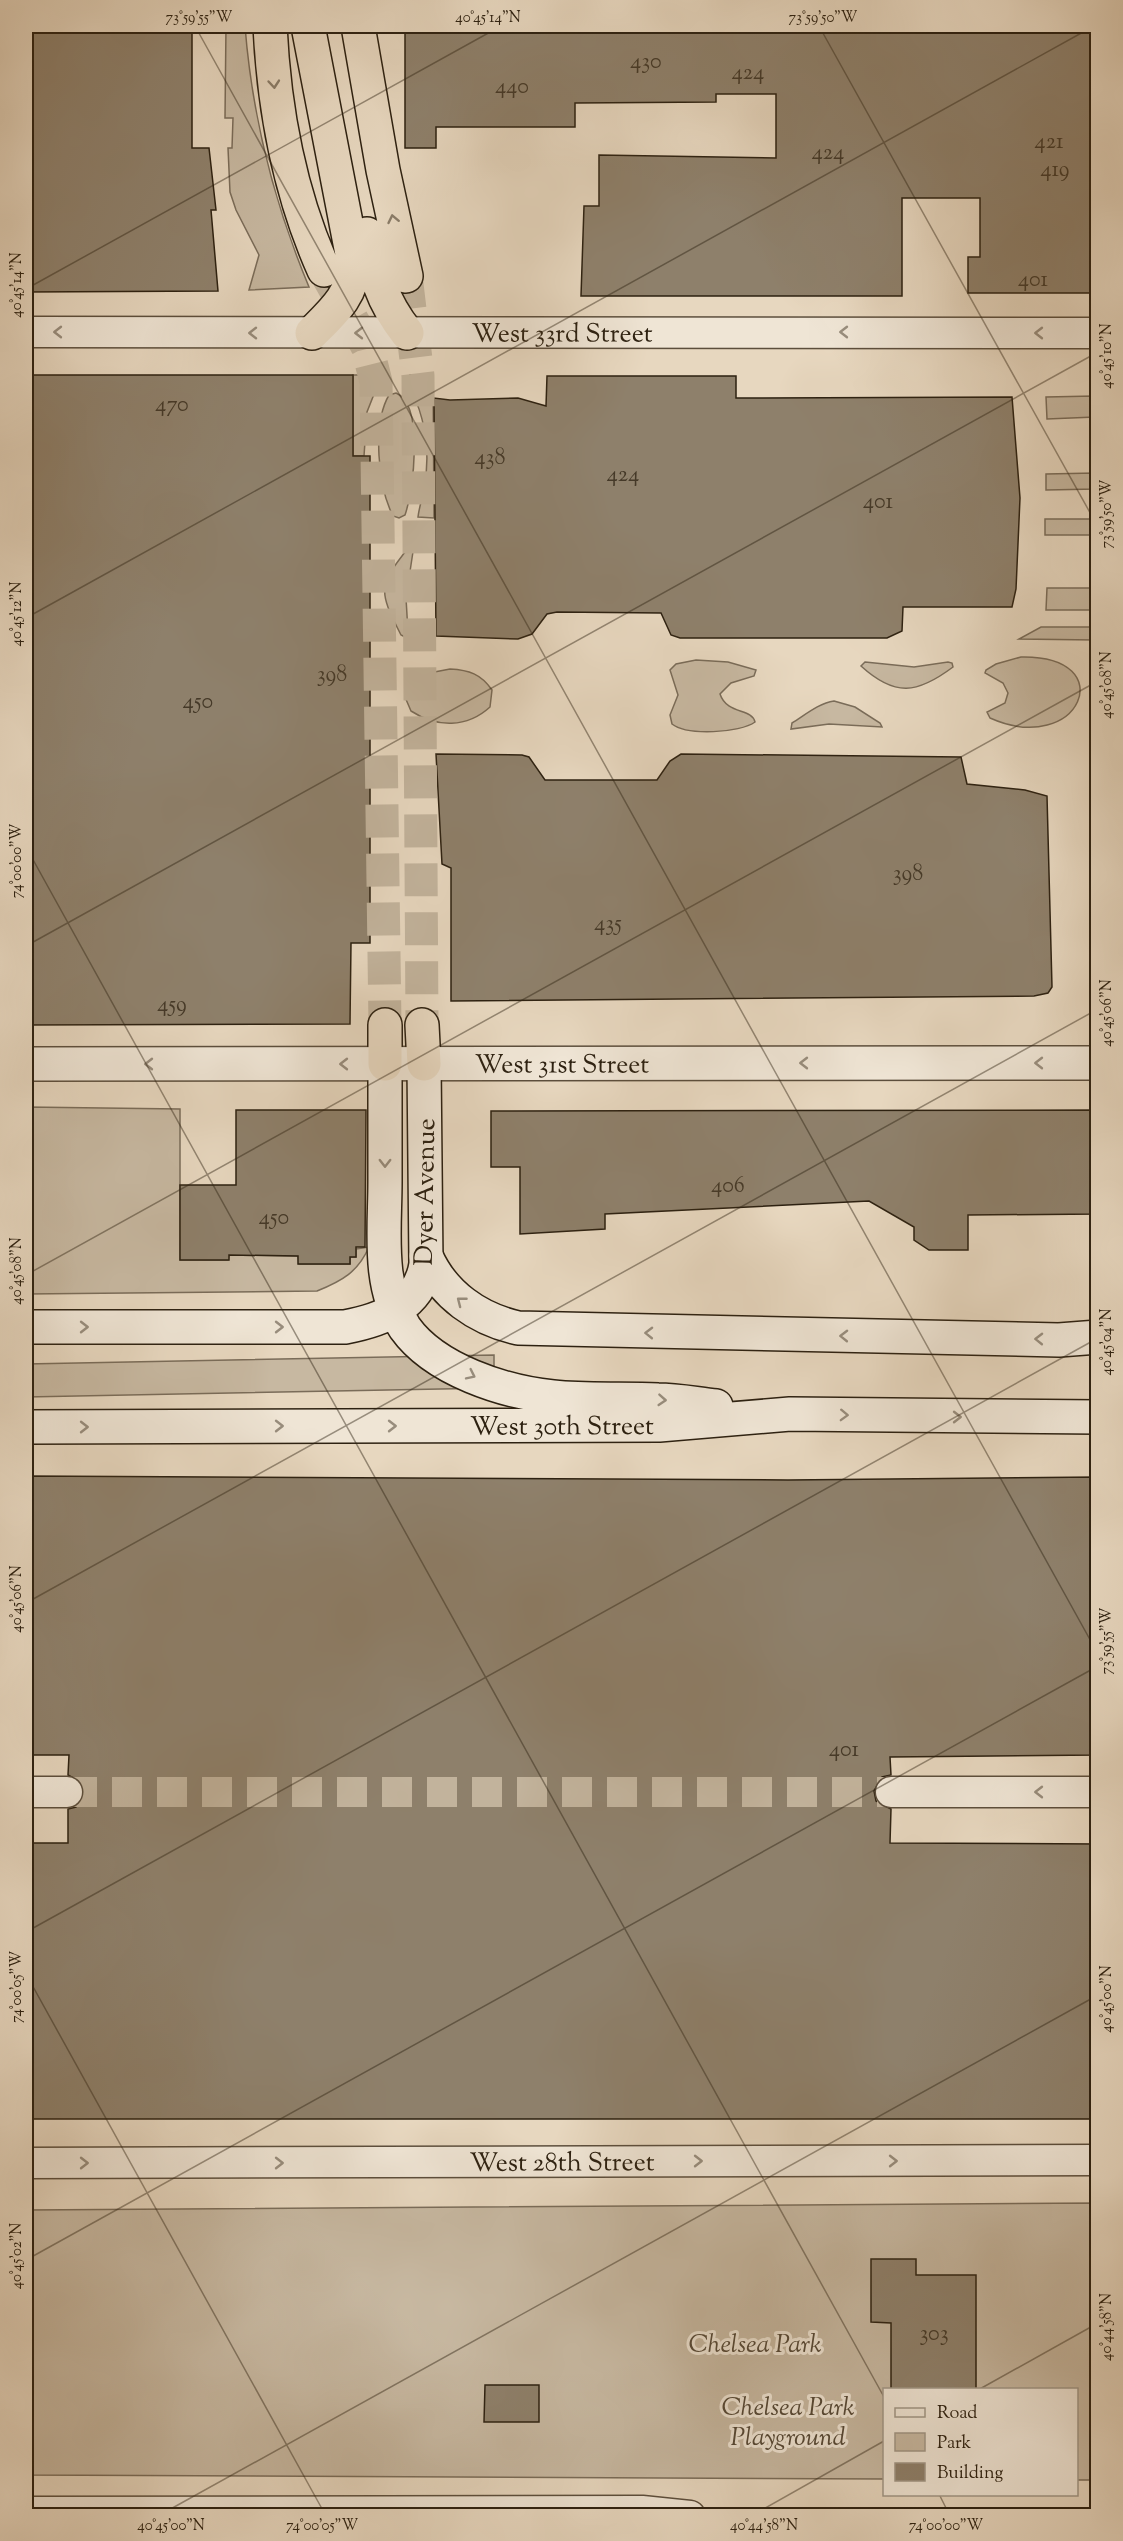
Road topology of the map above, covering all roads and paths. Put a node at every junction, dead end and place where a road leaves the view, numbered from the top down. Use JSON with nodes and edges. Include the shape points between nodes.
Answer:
{"nodes":[{"id":1,"x":270,"y":26,"type":"edge"},
{"id":2,"x":308,"y":26,"type":"edge"},
{"id":3,"x":327,"y":26,"type":"edge"},
{"id":4,"x":358,"y":26,"type":"edge"},
{"id":5,"x":324,"y":270,"type":"tunnel mouth"},
{"id":6,"x":406,"y":276,"type":"tunnel mouth"},
{"id":7,"x":26,"y":332,"type":"edge"},
{"id":8,"x":312,"y":333,"type":"junction"},
{"id":9,"x":407,"y":333,"type":"junction"},
{"id":10,"x":1098,"y":333,"type":"edge"},
{"id":11,"x":385,"y":1025,"type":"tunnel mouth"},
{"id":12,"x":422,"y":1025,"type":"tunnel mouth"},
{"id":13,"x":1098,"y":1062,"type":"edge"},
{"id":14,"x":26,"y":1064,"type":"edge"},
{"id":15,"x":385,"y":1064,"type":"junction"},
{"id":16,"x":424,"y":1064,"type":"junction"},
{"id":17,"x":426,"y":1256,"type":"junction"},
{"id":18,"x":397,"y":1311,"type":"junction"},
{"id":19,"x":26,"y":1327,"type":"edge"},
{"id":20,"x":1098,"y":1337,"type":"edge"},
{"id":21,"x":790,"y":1414,"type":"junction"},
{"id":22,"x":1098,"y":1417,"type":"edge"},
{"id":23,"x":26,"y":1427,"type":"edge"},
{"id":24,"x":26,"y":1792,"type":"edge"},
{"id":25,"x":68,"y":1792,"type":"tunnel mouth"},
{"id":26,"x":891,"y":1792,"type":"tunnel mouth"},
{"id":27,"x":1098,"y":1792,"type":"edge"},
{"id":28,"x":1098,"y":2160,"type":"edge"},
{"id":29,"x":26,"y":2163,"type":"edge"},
{"id":30,"x":26,"y":2512,"type":"edge"},
{"id":31,"x":690,"y":2516,"type":"edge"}],
"edges":[{"from":1,"to":5,"type":"highway","one_way":true,"via":[[276,102],[288,165]]},
{"from":2,"to":8,"type":"highway","via":[[354,264],[349,291]]},
{"from":3,"to":9,"type":"highway","via":[[378,285],[389,310]]},
{"from":6,"to":4,"type":"highway","one_way":true},
{"from":8,"to":7,"type":"street","name":"West 33rd Street","one_way":true},
{"from":9,"to":8,"type":"street","name":"West 33rd Street","one_way":true},
{"from":10,"to":9,"type":"street","name":"West 33rd Street","one_way":true},
{"from":11,"to":15,"type":"highway"},
{"from":12,"to":16,"type":"highway"},
{"from":13,"to":16,"type":"main road","name":"West 31st Street","one_way":true},
{"from":15,"to":14,"type":"main road","name":"West 31st Street","one_way":true},
{"from":15,"to":16,"type":"main road","name":"West 31st Street"},
{"from":15,"to":18,"type":"main road","name":"Dyer Avenue","one_way":true,"via":[[385,1264]]},
{"from":16,"to":17,"type":"main road","name":"Dyer Avenue"},
{"from":17,"to":18,"type":"main road","name":"Dyer Avenue","via":[[420,1282]]},
{"from":20,"to":17,"type":"main road","one_way":true,"via":[[1067,1340],[518,1328],[490,1320],[465,1305],[438,1279]]},
{"from":19,"to":18,"type":"main road","one_way":true,"via":[[345,1327]]},
{"from":18,"to":21,"type":"main road","name":"Dyer Avenue","one_way":true,"via":[[423,1347],[450,1365],[496,1386],[555,1398],[660,1400]]},
{"from":21,"to":22,"type":"main road","name":"West 30th Street","one_way":true},
{"from":23,"to":21,"type":"main road","name":"West 30th Street","one_way":true,"via":[[659,1425]]},
{"from":24,"to":25,"type":"street"},
{"from":27,"to":26,"type":"street","one_way":true},
{"from":29,"to":28,"type":"street","name":"West 28th Street","one_way":true},
{"from":30,"to":31,"type":"street","via":[[642,2511]]}]}
